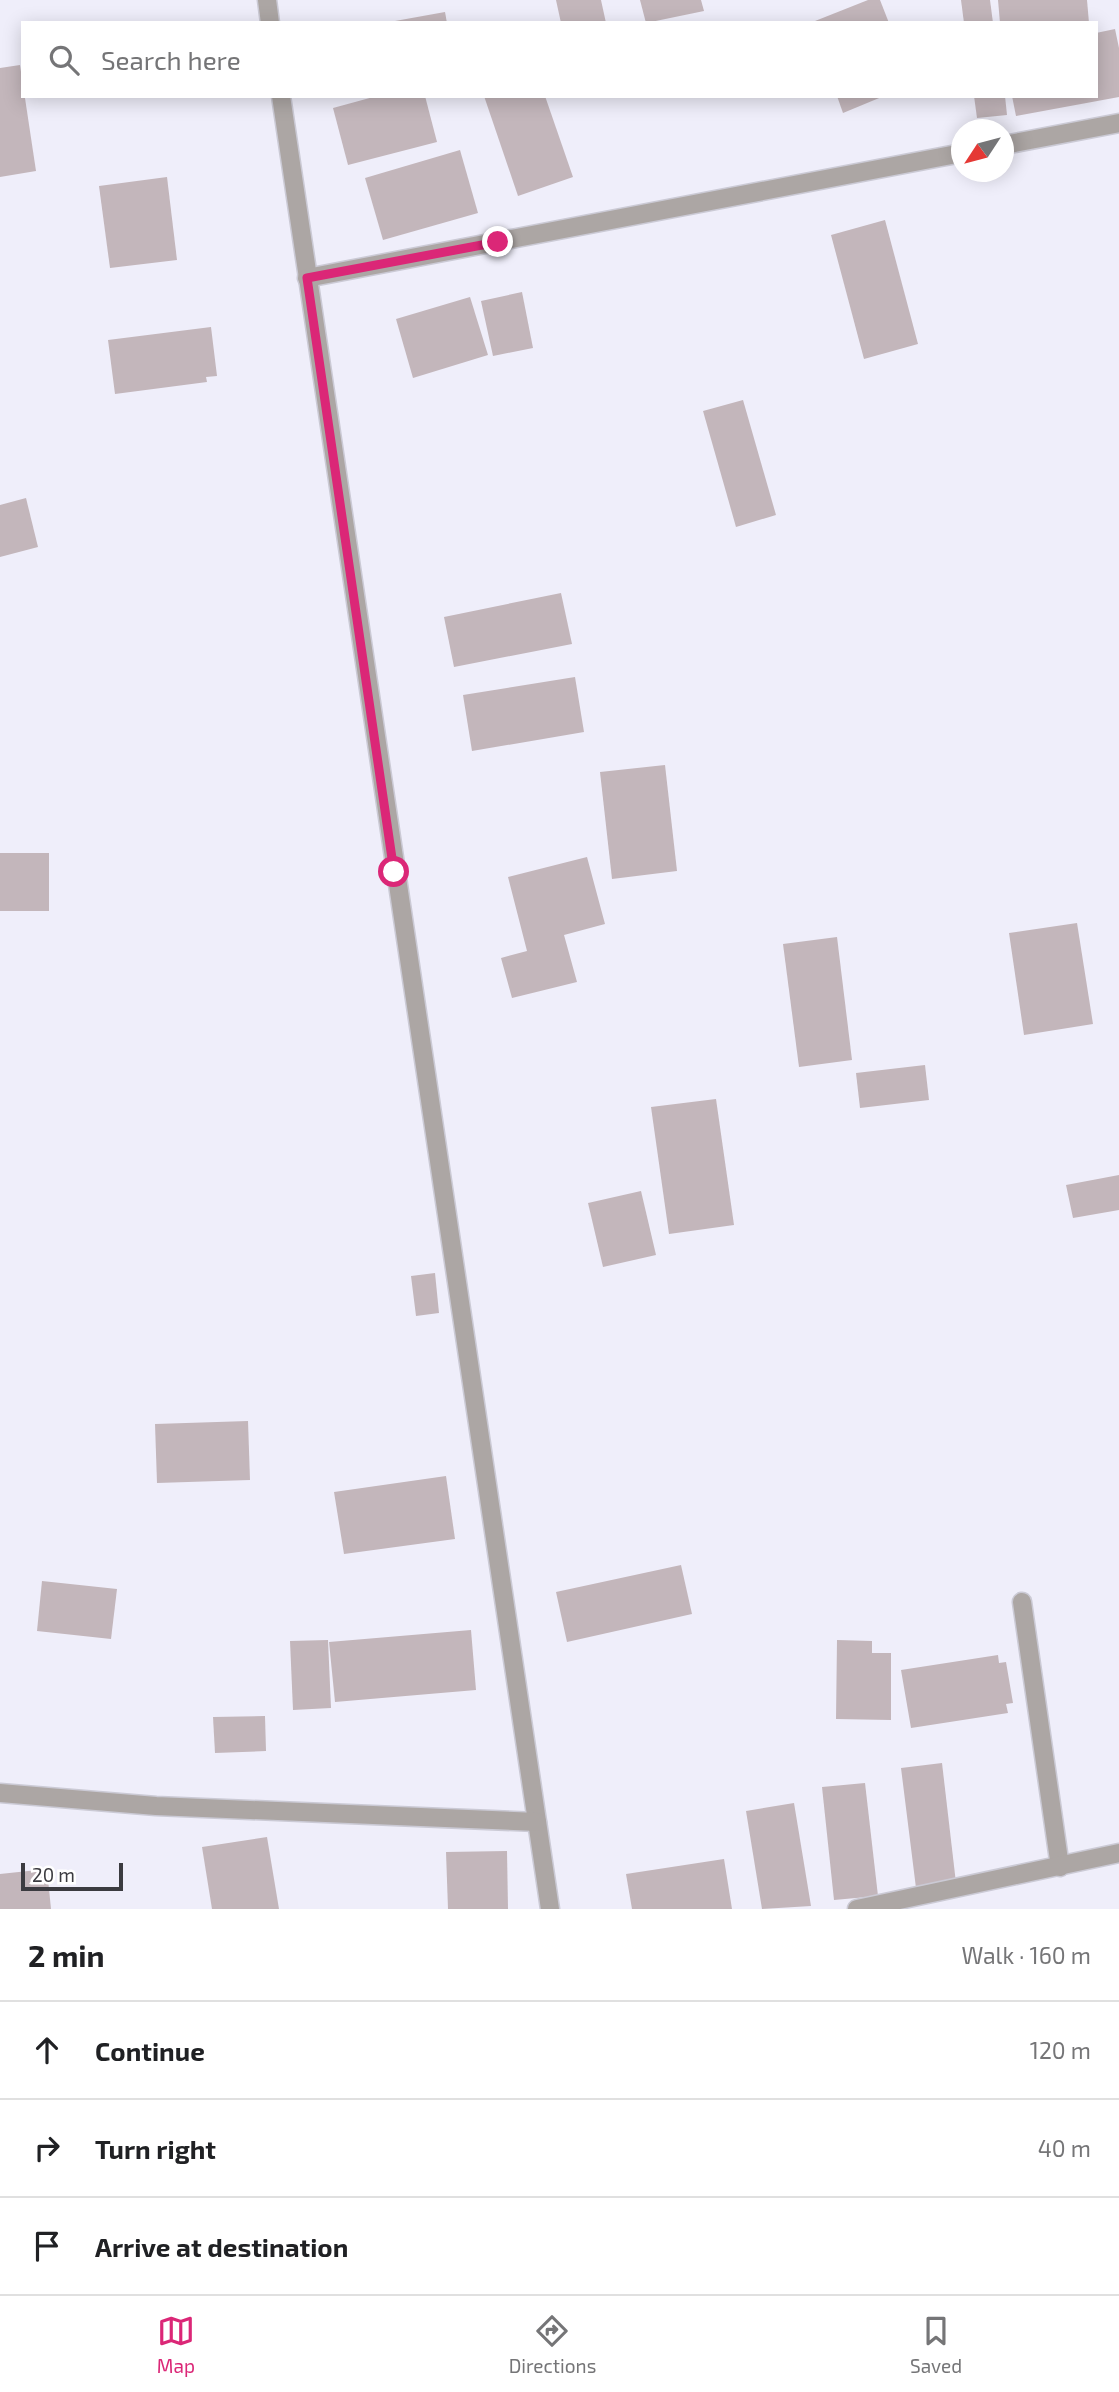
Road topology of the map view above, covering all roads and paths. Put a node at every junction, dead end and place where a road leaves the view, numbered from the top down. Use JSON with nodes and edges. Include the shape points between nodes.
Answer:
{"nodes":[{"id":1,"x":267,"y":0,"type":"edge"},
{"id":2,"x":270,"y":21,"type":"edge"},
{"id":3,"x":281,"y":98,"type":"edge"},
{"id":4,"x":1119,"y":123,"type":"edge"},
{"id":5,"x":1014,"y":143,"type":"edge"},
{"id":6,"x":951,"y":155,"type":"edge"},
{"id":7,"x":307,"y":278,"type":"junction"},
{"id":8,"x":1022,"y":1602,"type":"dead end"},
{"id":9,"x":0,"y":1793,"type":"edge"},
{"id":10,"x":537,"y":1822,"type":"junction"},
{"id":11,"x":1119,"y":1853,"type":"edge"},
{"id":12,"x":1060,"y":1867,"type":"junction"},
{"id":13,"x":550,"y":1909,"type":"edge"},
{"id":14,"x":857,"y":1909,"type":"edge"}],
"edges":[{"from":1,"to":2,"type":"street"},
{"from":3,"to":7,"type":"street"},
{"from":4,"to":5,"type":"street"},
{"from":6,"to":7,"type":"street"},
{"from":7,"to":10,"type":"street"},
{"from":8,"to":12,"type":"street"},
{"from":9,"to":10,"type":"street","via":[[156,1805]]},
{"from":10,"to":13,"type":"street"},
{"from":11,"to":12,"type":"street"},
{"from":12,"to":14,"type":"street"}]}
